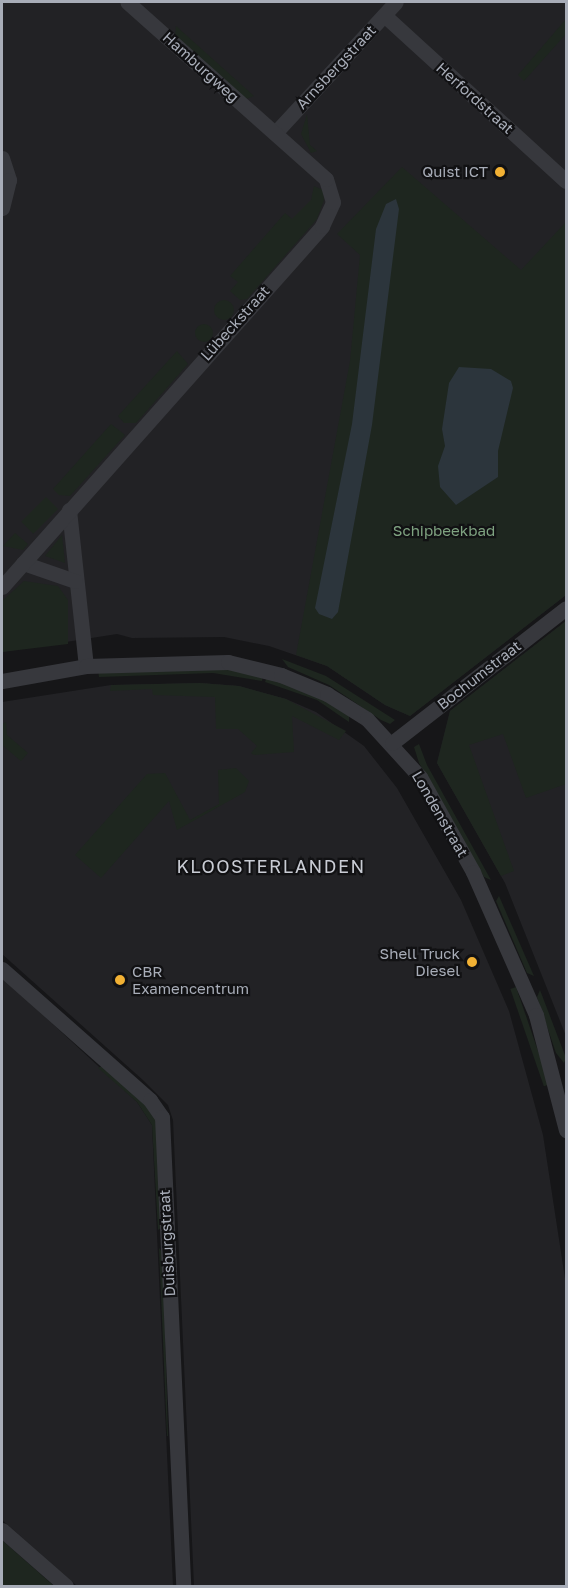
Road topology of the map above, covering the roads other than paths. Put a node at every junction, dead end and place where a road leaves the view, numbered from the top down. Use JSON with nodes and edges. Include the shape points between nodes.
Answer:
{"nodes":[{"id":1,"x":127,"y":2,"type":"edge"},
{"id":2,"x":396,"y":2,"type":"edge"},
{"id":3,"x":384,"y":15,"type":"junction"},
{"id":4,"x":275,"y":133,"type":"junction"},
{"id":5,"x":2,"y":158,"type":"edge"},
{"id":6,"x":567,"y":180,"type":"edge"},
{"id":7,"x":2,"y":208,"type":"edge"},
{"id":8,"x":69,"y":510,"type":"junction"},
{"id":9,"x":23,"y":563,"type":"junction"},
{"id":10,"x":75,"y":581,"type":"junction"},
{"id":11,"x":2,"y":587,"type":"edge"},
{"id":12,"x":567,"y":608,"type":"edge"},
{"id":13,"x":86,"y":666,"type":"junction"},
{"id":14,"x":2,"y":681,"type":"edge"},
{"id":15,"x":392,"y":743,"type":"junction"},
{"id":16,"x":2,"y":969,"type":"edge"},
{"id":17,"x":562,"y":1088,"type":"edge"},
{"id":18,"x":567,"y":1130,"type":"edge"},
{"id":19,"x":2,"y":1530,"type":"edge"},
{"id":20,"x":66,"y":1587,"type":"edge"},
{"id":21,"x":183,"y":1587,"type":"edge"}],
"edges":[{"from":1,"to":4,"type":"street","name":"Hamburgweg"},
{"from":2,"to":3,"type":"street","name":"Arnsbergstraat"},
{"from":3,"to":4,"type":"street","name":"Arnsbergstraat"},
{"from":3,"to":6,"type":"street","name":"Herfordstraat"},
{"from":4,"to":8,"type":"street","name":"Lübeckstraat","via":[[326,179],[332,191],[330,214]]},
{"from":5,"to":7,"type":"street","via":[[9,180]]},
{"from":8,"to":9,"type":"street","name":"Lübeckstraat"},
{"from":8,"to":10,"type":"street"},
{"from":9,"to":10,"type":"street"},
{"from":9,"to":11,"type":"street","name":"Lübeckstraat"},
{"from":10,"to":13,"type":"street"},
{"from":12,"to":15,"type":"street","name":"Bochumstraat"},
{"from":13,"to":14,"type":"street"},
{"from":13,"to":15,"type":"street","name":"Londenstraat","via":[[157,661],[253,667],[327,694],[367,719]]},
{"from":15,"to":17,"type":"street","name":"Londenstraat","via":[[436,802],[473,872],[532,1006]]},
{"from":16,"to":21,"type":"street","name":"Duisburgstraat","via":[[150,1100],[162,1117]]},
{"from":17,"to":18,"type":"street","name":"Londenstraat"},
{"from":19,"to":20,"type":"street"}]}
